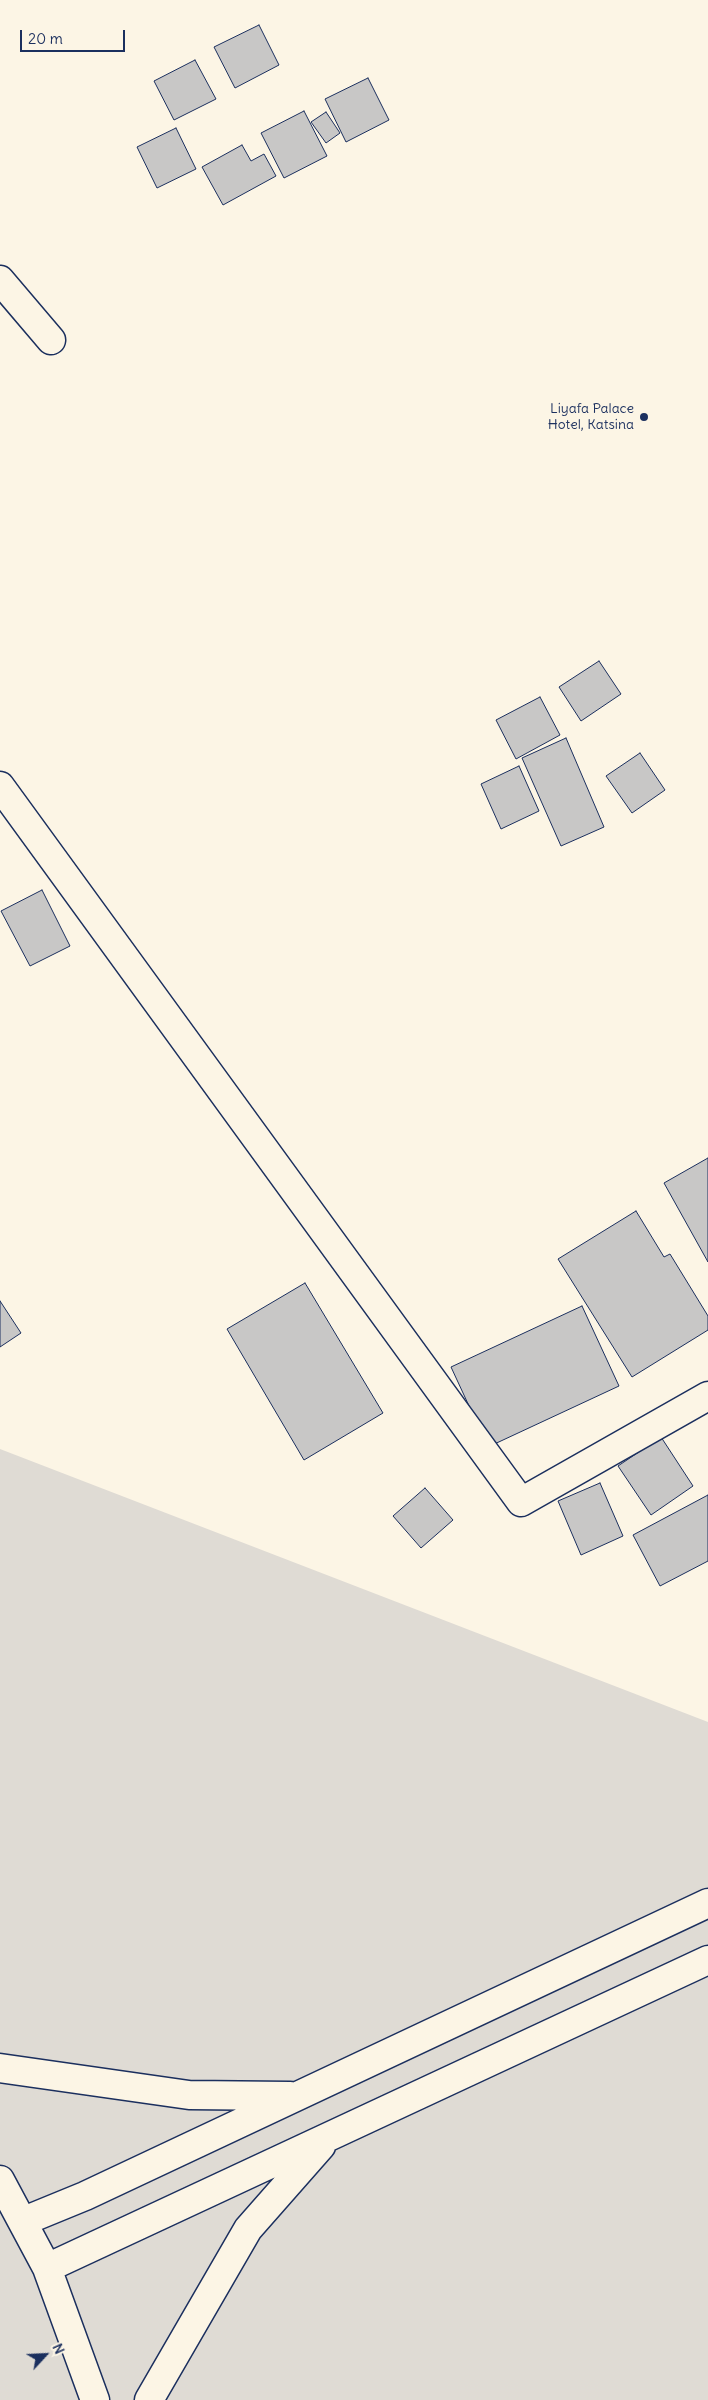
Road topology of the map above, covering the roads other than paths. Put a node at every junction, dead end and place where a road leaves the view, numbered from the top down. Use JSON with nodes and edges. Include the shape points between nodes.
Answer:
{"nodes":[{"id":1,"x":0,"y":280,"type":"edge"},
{"id":2,"x":51,"y":340,"type":"dead end"},
{"id":3,"x":0,"y":786,"type":"edge"},
{"id":4,"x":708,"y":1396,"type":"edge"},
{"id":5,"x":708,"y":1903,"type":"edge"},
{"id":6,"x":708,"y":1960,"type":"edge"},
{"id":7,"x":0,"y":2068,"type":"edge"},
{"id":8,"x":297,"y":2096,"type":"junction"},
{"id":9,"x":327,"y":2140,"type":"junction"},
{"id":10,"x":0,"y":2180,"type":"edge"},
{"id":11,"x":24,"y":2221,"type":"junction"},
{"id":12,"x":48,"y":2268,"type":"junction"},
{"id":13,"x":95,"y":2400,"type":"edge"},
{"id":14,"x":149,"y":2400,"type":"edge"}],
"edges":[{"from":1,"to":2,"type":"street"},
{"from":3,"to":4,"type":"street","via":[[520,1502]]},
{"from":5,"to":8,"type":"street"},
{"from":6,"to":9,"type":"street"},
{"from":7,"to":8,"type":"street","via":[[189,2095]]},
{"from":8,"to":11,"type":"street","via":[[85,2196]]},
{"from":9,"to":12,"type":"street"},
{"from":9,"to":14,"type":"street","via":[[248,2228]]},
{"from":10,"to":11,"type":"street"},
{"from":11,"to":12,"type":"street"},
{"from":12,"to":13,"type":"street"}]}
